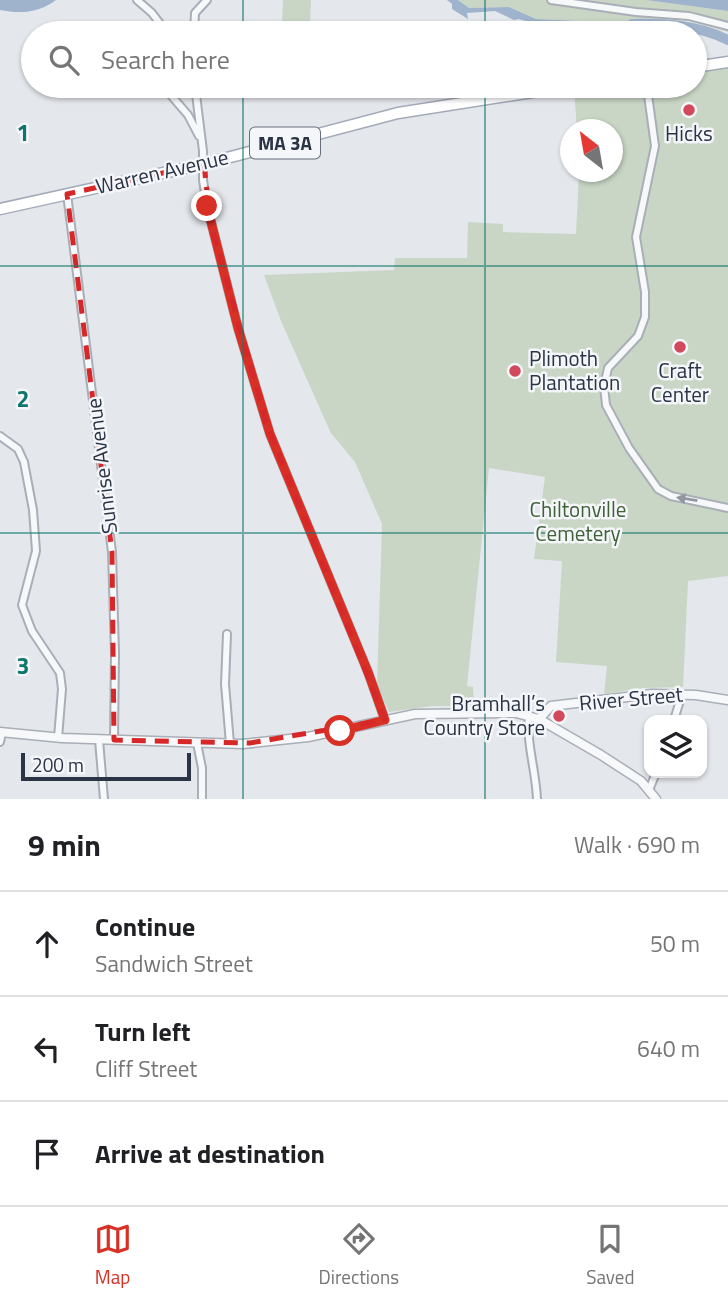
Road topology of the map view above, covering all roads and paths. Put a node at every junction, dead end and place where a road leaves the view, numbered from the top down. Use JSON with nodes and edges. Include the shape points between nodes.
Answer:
{"nodes":[{"id":1,"x":137,"y":0,"type":"edge"},
{"id":2,"x":208,"y":0,"type":"edge"},
{"id":3,"x":551,"y":0,"type":"edge"},
{"id":4,"x":158,"y":21,"type":"edge"},
{"id":5,"x":195,"y":21,"type":"edge"},
{"id":6,"x":728,"y":26,"type":"edge"},
{"id":7,"x":728,"y":62,"type":"edge"},
{"id":8,"x":707,"y":65,"type":"edge"},
{"id":9,"x":173,"y":98,"type":"edge"},
{"id":10,"x":196,"y":98,"type":"edge"},
{"id":11,"x":494,"y":98,"type":"edge"},
{"id":12,"x":648,"y":98,"type":"edge"},
{"id":13,"x":201,"y":140,"type":"junction"},
{"id":14,"x":204,"y":164,"type":"junction"},
{"id":15,"x":67,"y":194,"type":"junction"},
{"id":16,"x":0,"y":209,"type":"edge"},
{"id":17,"x":0,"y":436,"type":"edge"},
{"id":18,"x":728,"y":508,"type":"edge"},
{"id":19,"x":227,"y":634,"type":"dead end"},
{"id":20,"x":682,"y":694,"type":"junction"},
{"id":21,"x":728,"y":700,"type":"edge"},
{"id":22,"x":676,"y":715,"type":"edge"},
{"id":23,"x":529,"y":716,"type":"junction"},
{"id":24,"x":539,"y":719,"type":"junction"},
{"id":25,"x":385,"y":720,"type":"junction"},
{"id":26,"x":1,"y":736,"type":"edge"},
{"id":27,"x":58,"y":738,"type":"junction"},
{"id":28,"x":99,"y":740,"type":"junction"},
{"id":29,"x":114,"y":740,"type":"junction"},
{"id":30,"x":197,"y":743,"type":"junction"},
{"id":31,"x":230,"y":744,"type":"junction"},
{"id":32,"x":654,"y":778,"type":"edge"},
{"id":33,"x":649,"y":790,"type":"junction"},
{"id":34,"x":104,"y":799,"type":"edge"},
{"id":35,"x":202,"y":799,"type":"edge"},
{"id":36,"x":537,"y":799,"type":"edge"},
{"id":37,"x":656,"y":799,"type":"edge"}],
"edges":[{"from":1,"to":4,"type":"street"},
{"from":2,"to":5,"type":"street","via":[[195,13]]},
{"from":3,"to":6,"type":"street","via":[[689,16]]},
{"from":7,"to":8,"type":"main road"},
{"from":9,"to":13,"type":"street"},
{"from":10,"to":13,"type":"street"},
{"from":11,"to":14,"type":"main road","name":"Warren Avenue","number":"MA 3A","via":[[398,113]]},
{"from":18,"to":12,"type":"street","one_way":true,"via":[[667,494],[654,486],[606,405],[608,368],[638,336],[645,317],[636,237],[655,146]]},
{"from":13,"to":14,"type":"street"},
{"from":14,"to":15,"type":"main road","name":"Warren Avenue","number":"MA 3A"},
{"from":14,"to":25,"type":"street","via":[[210,220],[270,434]]},
{"from":15,"to":16,"type":"main road","name":"Warren Avenue","number":"MA 3A"},
{"from":15,"to":29,"type":"street","name":"Sunrise Avenue","via":[[112,552]]},
{"from":17,"to":27,"type":"street","via":[[18,449],[24,462],[36,551],[22,605],[27,622],[60,673]]},
{"from":19,"to":31,"type":"street"},
{"from":20,"to":21,"type":"street","name":"River Street"},
{"from":20,"to":22,"type":"street"},
{"from":20,"to":24,"type":"street","name":"River Street","via":[[551,706]]},
{"from":23,"to":24,"type":"street"},
{"from":23,"to":25,"type":"street","via":[[439,713]]},
{"from":23,"to":36,"type":"street"},
{"from":24,"to":33,"type":"street","via":[[630,773]]},
{"from":25,"to":31,"type":"street","via":[[308,737]]},
{"from":26,"to":27,"type":"street"},
{"from":27,"to":28,"type":"street"},
{"from":28,"to":29,"type":"street"},
{"from":28,"to":34,"type":"street"},
{"from":29,"to":30,"type":"street"},
{"from":30,"to":31,"type":"street"},
{"from":30,"to":35,"type":"street"},
{"from":32,"to":33,"type":"street"},
{"from":33,"to":37,"type":"street"}]}
